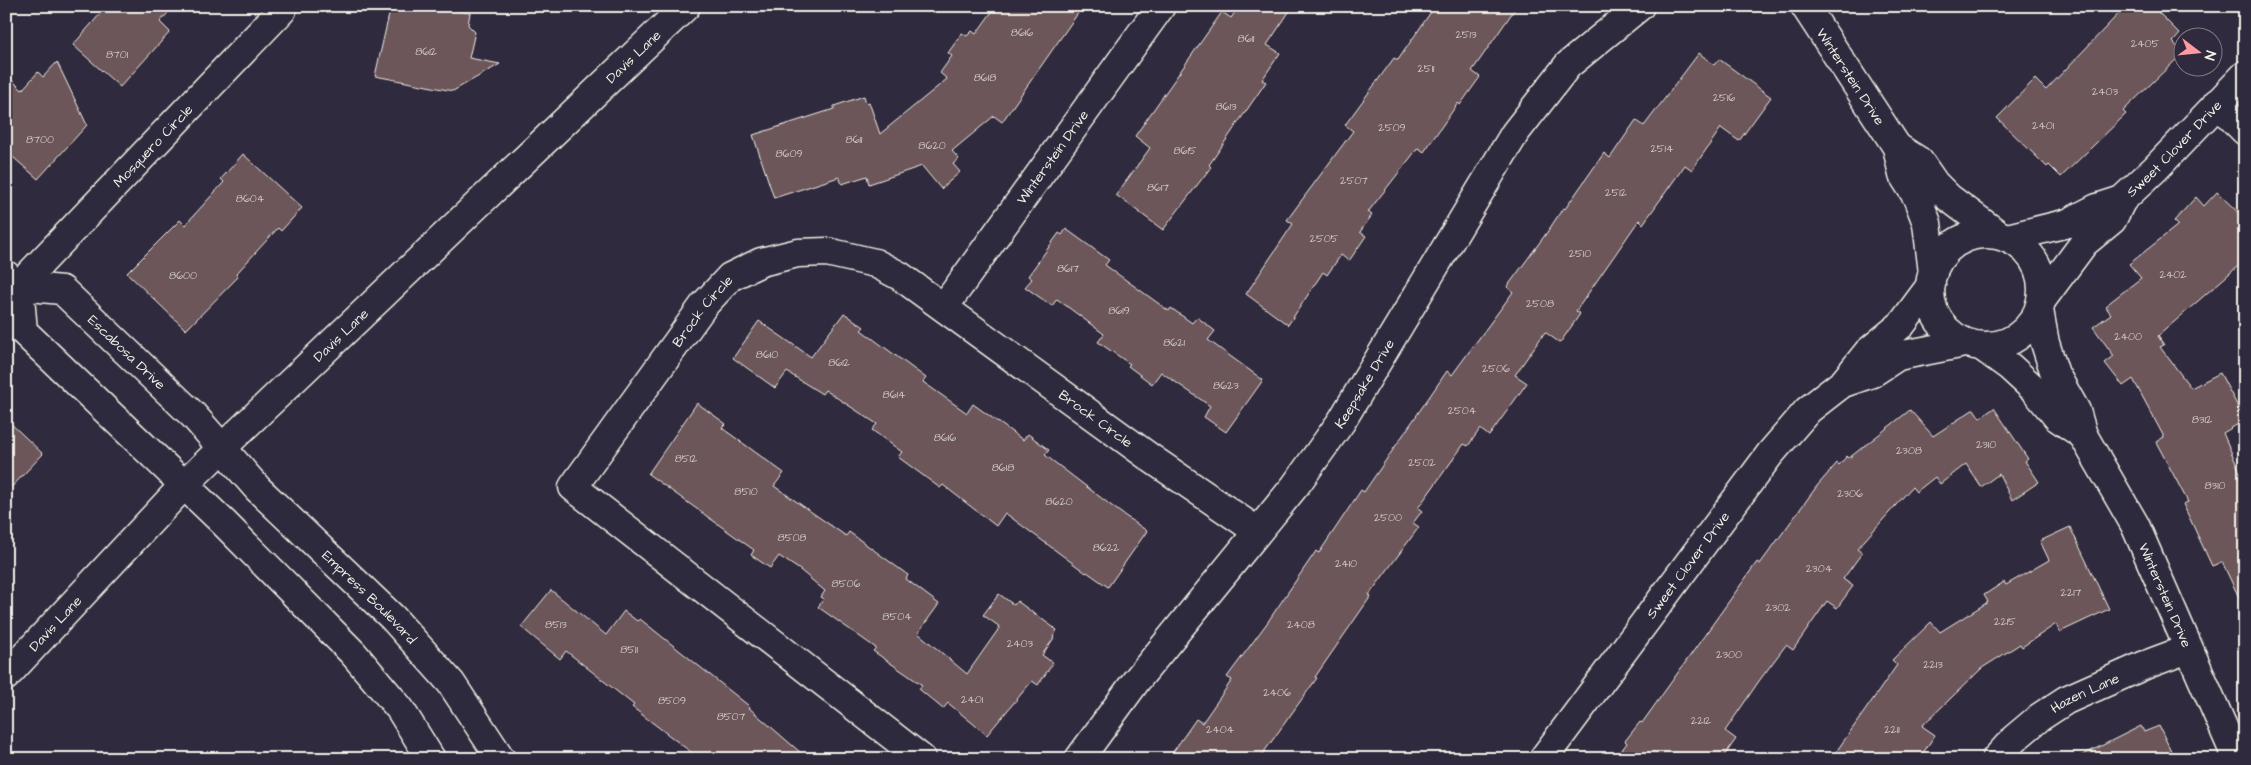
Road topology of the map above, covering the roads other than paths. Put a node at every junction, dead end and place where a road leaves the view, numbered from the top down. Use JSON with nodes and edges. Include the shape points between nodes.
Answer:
{"nodes":[{"id":1,"x":278,"y":6,"type":"edge"},
{"id":2,"x":686,"y":6,"type":"edge"},
{"id":3,"x":1161,"y":6,"type":"edge"},
{"id":4,"x":1640,"y":6,"type":"edge"},
{"id":5,"x":1805,"y":6,"type":"edge"},
{"id":6,"x":2245,"y":75,"type":"edge"},
{"id":7,"x":2217,"y":103,"type":"junction"},
{"id":8,"x":2245,"y":131,"type":"edge"},
{"id":9,"x":1897,"y":147,"type":"junction"},
{"id":10,"x":2122,"y":200,"type":"junction"},
{"id":11,"x":2003,"y":237,"type":"junction"},
{"id":12,"x":1932,"y":279,"type":"junction"},
{"id":13,"x":10,"y":287,"type":"edge"},
{"id":14,"x":2040,"y":306,"type":"junction"},
{"id":15,"x":944,"y":307,"type":"junction"},
{"id":16,"x":1973,"y":344,"type":"junction"},
{"id":17,"x":1844,"y":382,"type":"junction"},
{"id":18,"x":2083,"y":435,"type":"junction"},
{"id":19,"x":222,"y":446,"type":"junction"},
{"id":20,"x":184,"y":485,"type":"junction"},
{"id":21,"x":1257,"y":531,"type":"junction"},
{"id":22,"x":2188,"y":649,"type":"junction"},
{"id":23,"x":6,"y":676,"type":"edge"},
{"id":24,"x":431,"y":759,"type":"edge"},
{"id":25,"x":501,"y":759,"type":"edge"},
{"id":26,"x":922,"y":759,"type":"edge"},
{"id":27,"x":1079,"y":759,"type":"edge"},
{"id":28,"x":1543,"y":759,"type":"edge"},
{"id":29,"x":1996,"y":759,"type":"edge"},
{"id":30,"x":2237,"y":759,"type":"edge"}],
"edges":[{"from":1,"to":13,"type":"street","name":"Mosquero Circle","via":[[282,10]]},
{"from":2,"to":19,"type":"street","name":"Davis Lane"},
{"from":3,"to":15,"type":"street","name":"Winterstein Drive"},
{"from":4,"to":21,"type":"street","name":"Keepsake Drive","via":[[1568,65],[1515,133],[1341,422],[1295,486]]},
{"from":5,"to":9,"type":"street","name":"Winterstein Drive"},
{"from":6,"to":7,"type":"street","name":"Sweet Clover Drive"},
{"from":7,"to":8,"type":"street"},
{"from":7,"to":10,"type":"street","name":"Sweet Clover Drive","via":[[2156,169]]},
{"from":9,"to":11,"type":"street","name":"Winterstein Drive","via":[[1919,161],[1934,184],[1949,198]]},
{"from":9,"to":12,"type":"street","name":"Winterstein Drive","via":[[1903,175],[1917,197],[1927,223]]},
{"from":10,"to":11,"type":"street","name":"Sweet Clover Drive","via":[[2097,208],[2068,224]]},
{"from":10,"to":14,"type":"street","name":"Sweet Clover Drive","via":[[2112,220],[2084,243]]},
{"from":11,"to":12,"type":"street","via":[[1982,234],[1952,246],[1941,258]]},
{"from":11,"to":14,"type":"street","via":[[2023,248],[2036,263],[2042,282]]},
{"from":12,"to":16,"type":"street","via":[[1932,303],[1938,319],[1950,333]]},
{"from":12,"to":17,"type":"street","name":"Sweet Clover Drive","via":[[1902,324],[1868,352]]},
{"from":13,"to":19,"type":"street","name":"Escabosa Drive","via":[[62,290]]},
{"from":13,"to":20,"type":"street","via":[[23,331]]},
{"from":14,"to":16,"type":"street","via":[[2029,326],[2016,338],[1999,345]]},
{"from":14,"to":18,"type":"street","name":"Winterstein Drive","via":[[2045,343],[2055,374],[2076,411]]},
{"from":15,"to":21,"type":"street","name":"Brock Circle","via":[[1152,459]]},
{"from":15,"to":26,"type":"street","name":"Brock Circle","via":[[876,263],[827,252],[798,253],[761,262],[730,277],[704,305],[573,487]]},
{"from":16,"to":17,"type":"street","name":"Sweet Clover Drive","via":[[1898,356],[1872,373]]},
{"from":16,"to":18,"type":"street","name":"Winterstein Drive","via":[[2010,367],[2058,418]]},
{"from":17,"to":28,"type":"street","name":"Sweet Clover Drive","via":[[1808,410],[1770,454]]},
{"from":18,"to":22,"type":"street","name":"Winterstein Drive","via":[[2135,525]]},
{"from":19,"to":20,"type":"street","name":"Davis Lane"},
{"from":19,"to":25,"type":"street","name":"Empress Boulevard","via":[[258,488],[400,626],[451,683]]},
{"from":20,"to":23,"type":"street","name":"Davis Lane"},
{"from":20,"to":24,"type":"street","via":[[353,653],[400,709]]},
{"from":21,"to":27,"type":"street","name":"Keepsake Drive","via":[[1136,681]]},
{"from":22,"to":29,"type":"street","name":"Hazen Lane","via":[[2066,700],[2040,716]]},
{"from":22,"to":30,"type":"street","name":"Winterstein Drive"}]}
